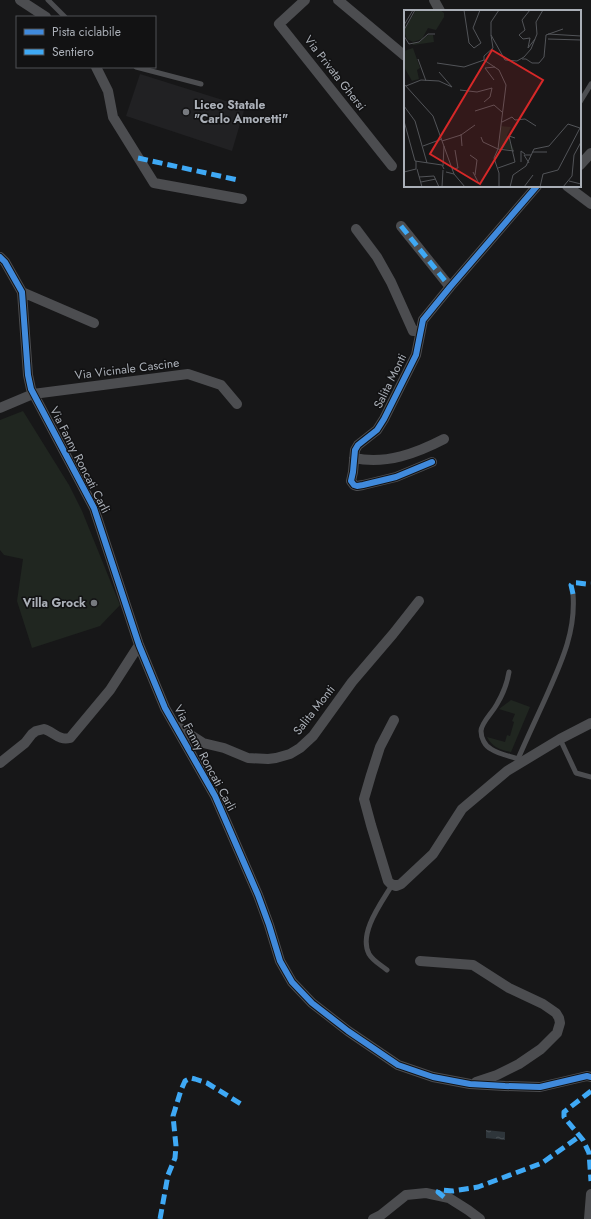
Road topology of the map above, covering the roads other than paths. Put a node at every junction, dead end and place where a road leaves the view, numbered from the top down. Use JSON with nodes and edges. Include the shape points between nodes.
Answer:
{"nodes":[{"id":1,"x":20,"y":0,"type":"edge"},
{"id":2,"x":48,"y":0,"type":"edge"},
{"id":3,"x":305,"y":0,"type":"edge"},
{"id":4,"x":338,"y":0,"type":"edge"},
{"id":5,"x":434,"y":0,"type":"edge"},
{"id":6,"x":439,"y":10,"type":"edge"},
{"id":7,"x":44,"y":16,"type":"edge"},
{"id":8,"x":64,"y":16,"type":"edge"},
{"id":9,"x":404,"y":55,"type":"edge"},
{"id":10,"x":96,"y":68,"type":"edge"},
{"id":11,"x":140,"y":68,"type":"edge"},
{"id":12,"x":201,"y":84,"type":"dead end"},
{"id":13,"x":591,"y":84,"type":"edge"},
{"id":14,"x":581,"y":100,"type":"edge"},
{"id":15,"x":591,"y":153,"type":"edge"},
{"id":16,"x":581,"y":164,"type":"edge"},
{"id":17,"x":392,"y":166,"type":"dead end"},
{"id":18,"x":536,"y":187,"type":"edge"},
{"id":19,"x":568,"y":187,"type":"edge"},
{"id":20,"x":242,"y":199,"type":"dead end"},
{"id":21,"x":591,"y":204,"type":"edge"},
{"id":22,"x":401,"y":226,"type":"dead end"},
{"id":23,"x":356,"y":229,"type":"dead end"},
{"id":24,"x":0,"y":257,"type":"edge"},
{"id":25,"x":450,"y":287,"type":"junction"},
{"id":26,"x":22,"y":292,"type":"junction"},
{"id":27,"x":94,"y":323,"type":"dead end"},
{"id":28,"x":420,"y":331,"type":"junction"},
{"id":29,"x":33,"y":394,"type":"junction"},
{"id":30,"x":238,"y":404,"type":"dead end"},
{"id":31,"x":0,"y":408,"type":"edge"},
{"id":32,"x":444,"y":439,"type":"dead end"},
{"id":33,"x":354,"y":458,"type":"junction"},
{"id":34,"x":432,"y":462,"type":"dead end"},
{"id":35,"x":573,"y":594,"type":"dead end"},
{"id":36,"x":419,"y":601,"type":"dead end"},
{"id":37,"x":139,"y":645,"type":"junction"},
{"id":38,"x":509,"y":672,"type":"dead end"},
{"id":39,"x":394,"y":720,"type":"dead end"},
{"id":40,"x":591,"y":723,"type":"edge"},
{"id":41,"x":174,"y":724,"type":"junction"},
{"id":42,"x":560,"y":739,"type":"junction"},
{"id":43,"x":521,"y":760,"type":"junction"},
{"id":44,"x":0,"y":763,"type":"edge"},
{"id":45,"x":591,"y":777,"type":"edge"},
{"id":46,"x":392,"y":885,"type":"junction"},
{"id":47,"x":420,"y":961,"type":"dead end"},
{"id":48,"x":387,"y":970,"type":"dead end"},
{"id":49,"x":591,"y":1077,"type":"edge"},
{"id":50,"x":470,"y":1084,"type":"junction"},
{"id":51,"x":591,"y":1194,"type":"edge"},
{"id":52,"x":373,"y":1219,"type":"edge"},
{"id":53,"x":480,"y":1219,"type":"edge"},
{"id":54,"x":589,"y":1219,"type":"edge"}],
"edges":[{"from":1,"to":7,"type":"street"},
{"from":2,"to":8,"type":"lane"},
{"from":3,"to":17,"type":"street","name":"Via Privata Ghersi","via":[[279,24]]},
{"from":4,"to":9,"type":"street"},
{"from":5,"to":6,"type":"street"},
{"from":10,"to":20,"type":"street","via":[[108,91],[113,117],[154,183]]},
{"from":11,"to":12,"type":"lane"},
{"from":13,"to":14,"type":"lane"},
{"from":15,"to":16,"type":"street"},
{"from":18,"to":25,"type":"street","name":"Salita Monti"},
{"from":19,"to":21,"type":"street"},
{"from":22,"to":25,"type":"street"},
{"from":23,"to":28,"type":"street","via":[[377,257],[414,331]]},
{"from":24,"to":26,"type":"street","name":"Via Fanny Roncati Carli"},
{"from":25,"to":28,"type":"street","name":"Salita Monti","via":[[423,320]]},
{"from":26,"to":27,"type":"street"},
{"from":26,"to":29,"type":"street","name":"Via Fanny Roncati Carli","via":[[28,375]]},
{"from":28,"to":33,"type":"street","name":"Salita Monti","via":[[416,355],[384,419],[377,430],[358,445]]},
{"from":29,"to":30,"type":"street","name":"Via Vicinale Cascine","via":[[188,374],[221,385]]},
{"from":29,"to":31,"type":"street","name":"Via Vicinale Cascine"},
{"from":29,"to":37,"type":"street","name":"Via Fanny Roncati Carli","via":[[94,508]]},
{"from":32,"to":33,"type":"street","via":[[398,457],[376,460]]},
{"from":33,"to":34,"type":"street","name":"Salita Monti","via":[[351,481],[357,486],[396,478]]},
{"from":35,"to":43,"type":"lane","via":[[572,623],[566,652]]},
{"from":36,"to":41,"type":"street","name":"Salita Monti","via":[[352,682],[313,736],[290,754],[268,760],[248,758],[203,743]]},
{"from":37,"to":41,"type":"street","name":"Via Fanny Roncati Carli"},
{"from":37,"to":44,"type":"street","via":[[110,690],[70,738],[61,738],[44,729],[36,731]]},
{"from":38,"to":43,"type":"lane","via":[[504,692],[481,730],[482,738],[489,748]]},
{"from":39,"to":46,"type":"street","via":[[380,747],[364,799],[384,867]]},
{"from":40,"to":42,"type":"street"},
{"from":41,"to":50,"type":"street","name":"Via Fanny Roncati Carli","via":[[218,803],[258,895],[280,961],[292,982],[312,1003],[398,1065],[433,1077]]},
{"from":42,"to":43,"type":"street"},
{"from":42,"to":45,"type":"lane","via":[[576,773]]},
{"from":43,"to":46,"type":"street","via":[[462,809],[433,854],[401,884]]},
{"from":46,"to":48,"type":"lane","via":[[376,912],[366,937],[368,954]]},
{"from":47,"to":50,"type":"street","name":"Via Fanny Roncati Carli","via":[[473,965],[508,988],[543,1004],[559,1018],[557,1033],[540,1049],[497,1075]]},
{"from":49,"to":50,"type":"street","name":"Via Fanny Roncati Carli","via":[[540,1087]]},
{"from":51,"to":54,"type":"street"},
{"from":52,"to":53,"type":"street","via":[[406,1195],[426,1193],[449,1198]]}]}
